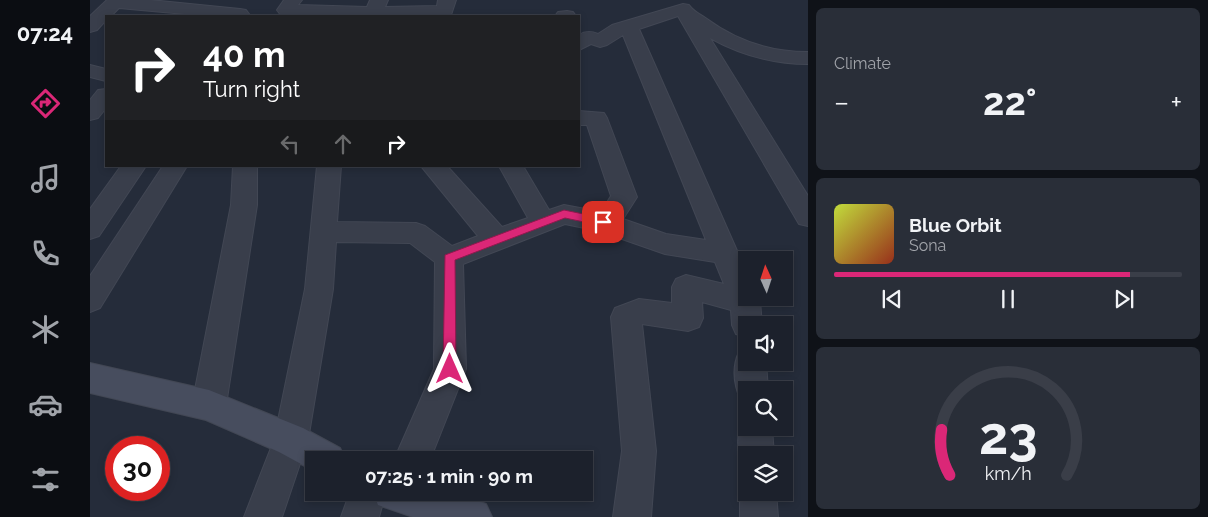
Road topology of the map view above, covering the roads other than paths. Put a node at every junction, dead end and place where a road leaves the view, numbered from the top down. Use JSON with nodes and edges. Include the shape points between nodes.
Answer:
{"nodes":[{"id":1,"x":251,"y":0,"type":"edge"},
{"id":2,"x":292,"y":0,"type":"edge"},
{"id":3,"x":447,"y":0,"type":"edge"},
{"id":4,"x":116,"y":1,"type":"edge"},
{"id":5,"x":679,"y":4,"type":"edge"},
{"id":6,"x":142,"y":7,"type":"edge"},
{"id":7,"x":375,"y":10,"type":"edge"},
{"id":8,"x":107,"y":15,"type":"edge"},
{"id":9,"x":239,"y":15,"type":"edge"},
{"id":10,"x":105,"y":18,"type":"edge"},
{"id":11,"x":580,"y":19,"type":"edge"},
{"id":12,"x":624,"y":28,"type":"junction"},
{"id":13,"x":93,"y":36,"type":"edge"},
{"id":14,"x":580,"y":43,"type":"edge"},
{"id":15,"x":808,"y":58,"type":"edge"},
{"id":16,"x":90,"y":71,"type":"edge"},
{"id":17,"x":105,"y":75,"type":"edge"},
{"id":18,"x":105,"y":96,"type":"edge"},
{"id":19,"x":90,"y":113,"type":"edge"},
{"id":20,"x":580,"y":118,"type":"edge"},
{"id":21,"x":133,"y":167,"type":"edge"},
{"id":22,"x":174,"y":167,"type":"edge"},
{"id":23,"x":245,"y":167,"type":"edge"},
{"id":24,"x":329,"y":167,"type":"edge"},
{"id":25,"x":434,"y":167,"type":"edge"},
{"id":26,"x":511,"y":167,"type":"edge"},
{"id":27,"x":808,"y":217,"type":"edge"},
{"id":28,"x":543,"y":222,"type":"junction"},
{"id":29,"x":607,"y":223,"type":"junction"},
{"id":30,"x":90,"y":228,"type":"edge"},
{"id":31,"x":324,"y":232,"type":"junction"},
{"id":32,"x":497,"y":240,"type":"junction"},
{"id":33,"x":725,"y":253,"type":"junction"},
{"id":34,"x":449,"y":258,"type":"junction"},
{"id":35,"x":90,"y":300,"type":"edge"},
{"id":36,"x":746,"y":313,"type":"edge"},
{"id":37,"x":90,"y":378,"type":"edge"},
{"id":38,"x":209,"y":405,"type":"junction"},
{"id":39,"x":291,"y":440,"type":"junction"},
{"id":40,"x":311,"y":451,"type":"edge"},
{"id":41,"x":416,"y":451,"type":"edge"},
{"id":42,"x":379,"y":501,"type":"edge"},
{"id":43,"x":417,"y":501,"type":"edge"},
{"id":44,"x":758,"y":501,"type":"edge"},
{"id":45,"x":263,"y":517,"type":"edge"},
{"id":46,"x":360,"y":517,"type":"edge"},
{"id":47,"x":473,"y":517,"type":"edge"},
{"id":48,"x":632,"y":517,"type":"edge"},
{"id":49,"x":759,"y":517,"type":"edge"}],
"edges":[{"from":1,"to":9,"type":"street"},
{"from":2,"to":7,"type":"street","via":[[286,10]]},
{"from":3,"to":7,"type":"street","via":[[445,11]]},
{"from":4,"to":6,"type":"street"},
{"from":4,"to":8,"type":"street"},
{"from":5,"to":12,"type":"street"},
{"from":5,"to":15,"type":"street","via":[[701,24],[740,47],[794,59]]},
{"from":5,"to":27,"type":"street"},
{"from":6,"to":9,"type":"street"},
{"from":10,"to":13,"type":"street"},
{"from":11,"to":12,"type":"street"},
{"from":12,"to":14,"type":"street","via":[[600,41],[589,37]]},
{"from":12,"to":33,"type":"street"},
{"from":16,"to":17,"type":"street"},
{"from":18,"to":19,"type":"street"},
{"from":20,"to":29,"type":"street","via":[[596,118],[624,197]]},
{"from":21,"to":30,"type":"street"},
{"from":22,"to":35,"type":"street","via":[[100,289]]},
{"from":23,"to":38,"type":"street","via":[[244,204]]},
{"from":24,"to":31,"type":"street"},
{"from":25,"to":32,"type":"street"},
{"from":26,"to":28,"type":"street"},
{"from":28,"to":29,"type":"street","via":[[564,214]]},
{"from":28,"to":32,"type":"street"},
{"from":29,"to":33,"type":"street","via":[[665,244]]},
{"from":31,"to":34,"type":"street","via":[[416,233]]},
{"from":31,"to":39,"type":"street","via":[[320,289]]},
{"from":32,"to":34,"type":"street"},
{"from":33,"to":36,"type":"street"},
{"from":34,"to":41,"type":"street","via":[[450,369]]},
{"from":36,"to":48,"type":"street","via":[[686,287],[688,318],[639,311],[626,317],[639,451]]},
{"from":37,"to":38,"type":"street"},
{"from":38,"to":39,"type":"street"},
{"from":39,"to":40,"type":"street"},
{"from":39,"to":45,"type":"street"},
{"from":42,"to":46,"type":"street"},
{"from":43,"to":47,"type":"street"},
{"from":44,"to":49,"type":"street"}]}
